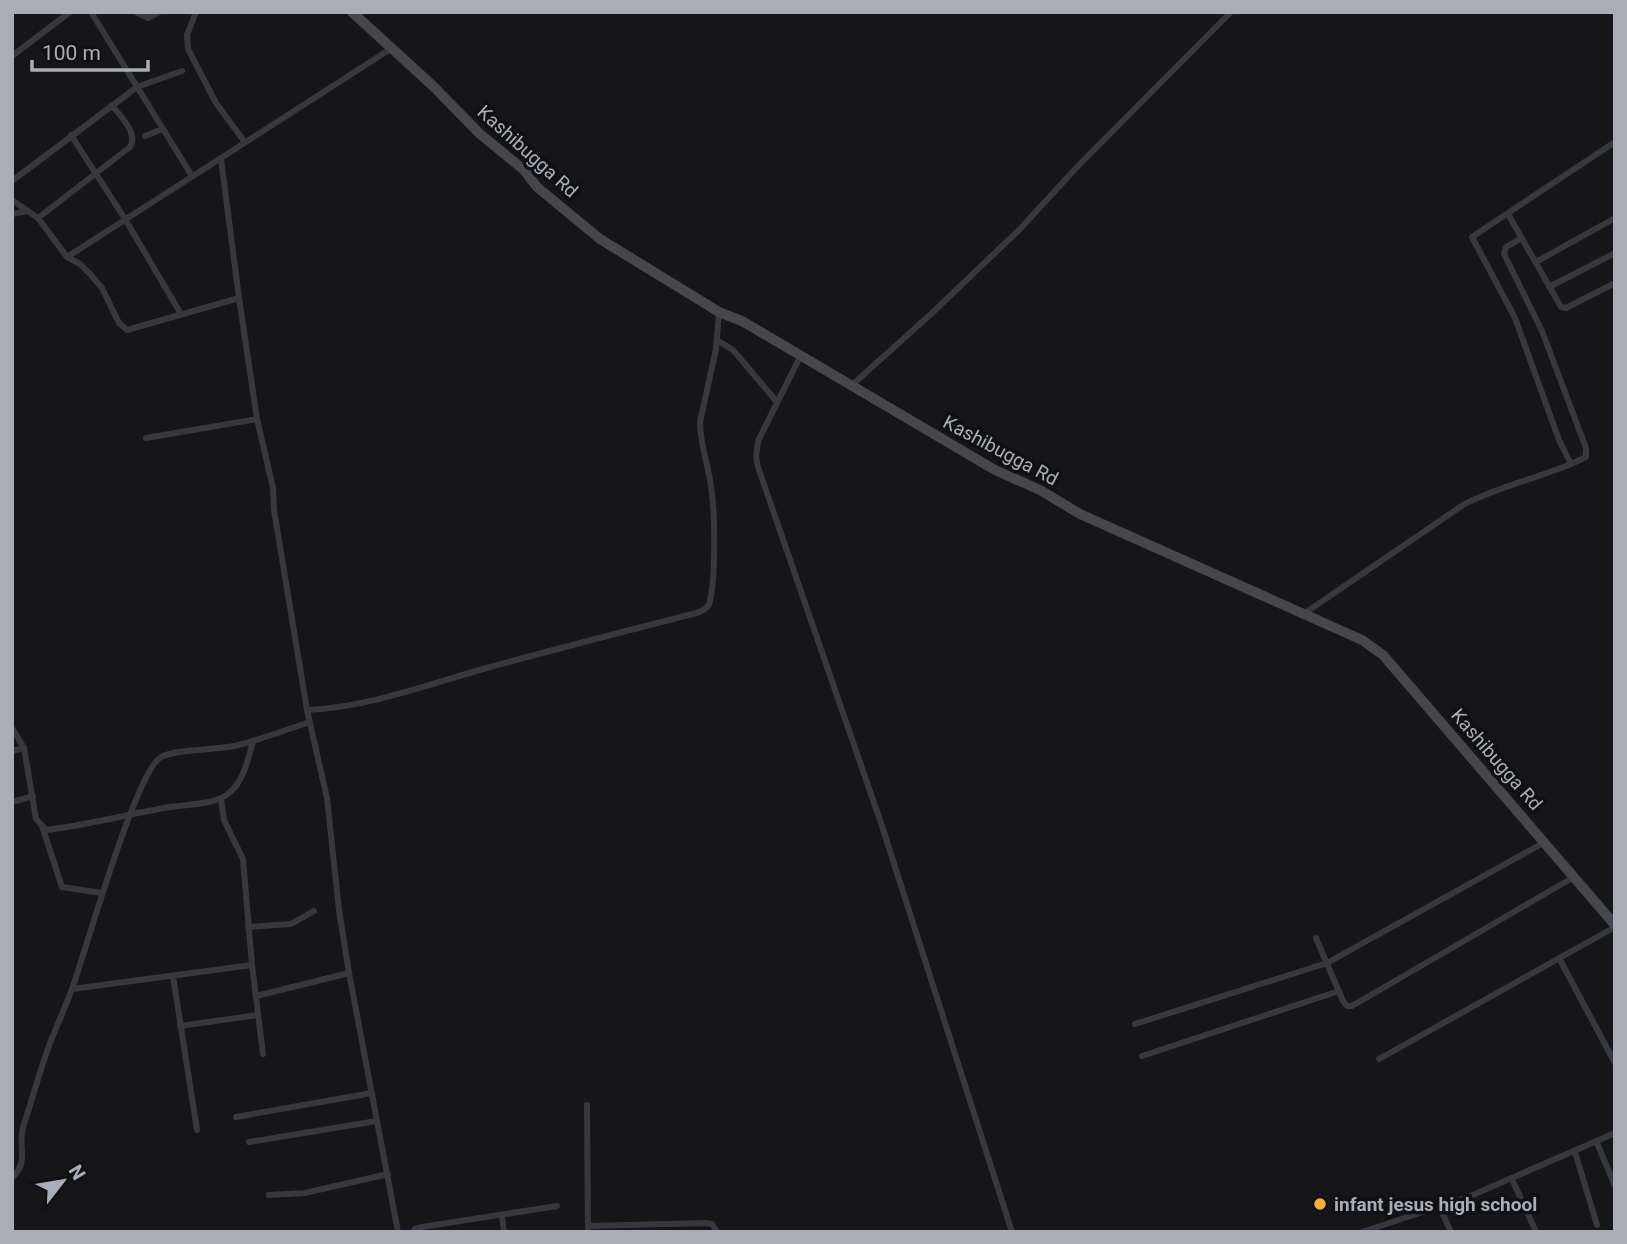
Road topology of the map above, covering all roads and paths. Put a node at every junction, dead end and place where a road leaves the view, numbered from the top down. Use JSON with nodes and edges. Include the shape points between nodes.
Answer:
{"nodes":[{"id":1,"x":70,"y":12,"type":"edge"},
{"id":2,"x":91,"y":12,"type":"edge"},
{"id":3,"x":136,"y":12,"type":"edge"},
{"id":4,"x":159,"y":12,"type":"edge"},
{"id":5,"x":196,"y":12,"type":"edge"},
{"id":6,"x":352,"y":12,"type":"edge"},
{"id":7,"x":1231,"y":12,"type":"edge"},
{"id":8,"x":392,"y":48,"type":"junction"},
{"id":9,"x":12,"y":56,"type":"edge"},
{"id":10,"x":182,"y":71,"type":"dead end"},
{"id":11,"x":137,"y":87,"type":"junction"},
{"id":12,"x":112,"y":105,"type":"junction"},
{"id":13,"x":163,"y":129,"type":"junction"},
{"id":14,"x":71,"y":135,"type":"junction"},
{"id":15,"x":145,"y":136,"type":"dead end"},
{"id":16,"x":244,"y":141,"type":"junction"},
{"id":17,"x":1615,"y":142,"type":"edge"},
{"id":18,"x":221,"y":159,"type":"junction"},
{"id":19,"x":95,"y":173,"type":"junction"},
{"id":20,"x":192,"y":176,"type":"junction"},
{"id":21,"x":12,"y":181,"type":"edge"},
{"id":22,"x":12,"y":200,"type":"edge"},
{"id":23,"x":29,"y":211,"type":"junction"},
{"id":24,"x":12,"y":214,"type":"edge"},
{"id":25,"x":1507,"y":214,"type":"junction"},
{"id":26,"x":38,"y":218,"type":"junction"},
{"id":27,"x":1615,"y":218,"type":"edge"},
{"id":28,"x":125,"y":219,"type":"junction"},
{"id":29,"x":1522,"y":238,"type":"junction"},
{"id":30,"x":1615,"y":253,"type":"edge"},
{"id":31,"x":67,"y":257,"type":"junction"},
{"id":32,"x":1536,"y":262,"type":"junction"},
{"id":33,"x":1615,"y":283,"type":"edge"},
{"id":34,"x":1549,"y":287,"type":"junction"},
{"id":35,"x":239,"y":298,"type":"junction"},
{"id":36,"x":719,"y":312,"type":"junction"},
{"id":37,"x":181,"y":314,"type":"junction"},
{"id":38,"x":717,"y":340,"type":"junction"},
{"id":39,"x":800,"y":357,"type":"junction"},
{"id":40,"x":852,"y":385,"type":"junction"},
{"id":41,"x":777,"y":402,"type":"junction"},
{"id":42,"x":257,"y":419,"type":"junction"},
{"id":43,"x":146,"y":438,"type":"dead end"},
{"id":44,"x":1571,"y":464,"type":"junction"},
{"id":45,"x":1305,"y":613,"type":"junction"},
{"id":46,"x":307,"y":710,"type":"junction"},
{"id":47,"x":310,"y":722,"type":"junction"},
{"id":48,"x":12,"y":728,"type":"edge"},
{"id":49,"x":253,"y":741,"type":"junction"},
{"id":50,"x":24,"y":748,"type":"junction"},
{"id":51,"x":12,"y":751,"type":"edge"},
{"id":52,"x":33,"y":796,"type":"junction"},
{"id":53,"x":221,"y":799,"type":"junction"},
{"id":54,"x":12,"y":802,"type":"edge"},
{"id":55,"x":131,"y":815,"type":"junction"},
{"id":56,"x":41,"y":824,"type":"junction"},
{"id":57,"x":1545,"y":842,"type":"junction"},
{"id":58,"x":1574,"y":877,"type":"junction"},
{"id":59,"x":102,"y":893,"type":"junction"},
{"id":60,"x":314,"y":911,"type":"dead end"},
{"id":61,"x":1615,"y":926,"type":"edge"},
{"id":62,"x":248,"y":927,"type":"junction"},
{"id":63,"x":1316,"y":938,"type":"dead end"},
{"id":64,"x":1559,"y":958,"type":"junction"},
{"id":65,"x":1327,"y":963,"type":"junction"},
{"id":66,"x":251,"y":965,"type":"junction"},
{"id":67,"x":349,"y":972,"type":"junction"},
{"id":68,"x":173,"y":976,"type":"junction"},
{"id":69,"x":72,"y":989,"type":"junction"},
{"id":70,"x":1339,"y":991,"type":"junction"},
{"id":71,"x":256,"y":996,"type":"junction"},
{"id":72,"x":258,"y":1015,"type":"junction"},
{"id":73,"x":1135,"y":1024,"type":"dead end"},
{"id":74,"x":180,"y":1026,"type":"junction"},
{"id":75,"x":263,"y":1054,"type":"dead end"},
{"id":76,"x":1142,"y":1056,"type":"dead end"},
{"id":77,"x":1379,"y":1059,"type":"dead end"},
{"id":78,"x":1615,"y":1063,"type":"edge"},
{"id":79,"x":372,"y":1093,"type":"junction"},
{"id":80,"x":587,"y":1105,"type":"dead end"},
{"id":81,"x":236,"y":1117,"type":"dead end"},
{"id":82,"x":377,"y":1121,"type":"junction"},
{"id":83,"x":197,"y":1130,"type":"dead end"},
{"id":84,"x":1615,"y":1133,"type":"edge"},
{"id":85,"x":249,"y":1142,"type":"dead end"},
{"id":86,"x":1597,"y":1143,"type":"junction"},
{"id":87,"x":1575,"y":1152,"type":"junction"},
{"id":88,"x":388,"y":1174,"type":"junction"},
{"id":89,"x":12,"y":1178,"type":"edge"},
{"id":90,"x":1513,"y":1179,"type":"junction"},
{"id":91,"x":1615,"y":1186,"type":"edge"},
{"id":92,"x":268,"y":1195,"type":"dead end"},
{"id":93,"x":557,"y":1206,"type":"dead end"},
{"id":94,"x":1440,"y":1208,"type":"junction"},
{"id":95,"x":502,"y":1216,"type":"junction"},
{"id":96,"x":1597,"y":1225,"type":"dead end"},
{"id":97,"x":588,"y":1229,"type":"edge"},
{"id":98,"x":398,"y":1232,"type":"edge"},
{"id":99,"x":413,"y":1232,"type":"edge"},
{"id":100,"x":504,"y":1232,"type":"edge"},
{"id":101,"x":717,"y":1232,"type":"edge"},
{"id":102,"x":1012,"y":1232,"type":"edge"},
{"id":103,"x":1362,"y":1232,"type":"edge"},
{"id":104,"x":1451,"y":1232,"type":"edge"},
{"id":105,"x":1536,"y":1232,"type":"edge"}],
"edges":[{"from":1,"to":9,"type":"street"},
{"from":2,"to":11,"type":"street"},
{"from":3,"to":4,"type":"street","via":[[148,18]]},
{"from":5,"to":16,"type":"street","via":[[187,35],[188,49],[216,103]]},
{"from":6,"to":8,"type":"main road","name":"Kashibugga Rd"},
{"from":7,"to":40,"type":"street","via":[[1020,229]]},
{"from":8,"to":16,"type":"street"},
{"from":8,"to":36,"type":"main road","name":"Kashibugga Rd","via":[[537,187],[600,239]]},
{"from":10,"to":11,"type":"street"},
{"from":11,"to":12,"type":"street"},
{"from":11,"to":13,"type":"street"},
{"from":12,"to":14,"type":"street"},
{"from":12,"to":19,"type":"street","via":[[133,142]]},
{"from":13,"to":15,"type":"street"},
{"from":13,"to":20,"type":"street"},
{"from":14,"to":19,"type":"street"},
{"from":14,"to":21,"type":"street"},
{"from":16,"to":18,"type":"street"},
{"from":17,"to":25,"type":"street"},
{"from":18,"to":20,"type":"street"},
{"from":18,"to":35,"type":"street"},
{"from":19,"to":26,"type":"street"},
{"from":19,"to":28,"type":"street"},
{"from":20,"to":28,"type":"street"},
{"from":22,"to":23,"type":"street"},
{"from":23,"to":24,"type":"street"},
{"from":23,"to":26,"type":"street"},
{"from":25,"to":29,"type":"street"},
{"from":25,"to":44,"type":"street","via":[[1472,237],[1516,318]]},
{"from":26,"to":31,"type":"street"},
{"from":27,"to":32,"type":"street"},
{"from":28,"to":31,"type":"street"},
{"from":28,"to":37,"type":"street"},
{"from":29,"to":32,"type":"street"},
{"from":29,"to":44,"type":"street","via":[[1506,247],[1504,254],[1542,331],[1586,448],[1586,457]]},
{"from":30,"to":34,"type":"street"},
{"from":31,"to":37,"type":"street","via":[[102,288],[122,328],[133,329]]},
{"from":32,"to":34,"type":"street"},
{"from":33,"to":34,"type":"street","via":[[1564,308]]},
{"from":35,"to":37,"type":"street"},
{"from":35,"to":42,"type":"street"},
{"from":36,"to":38,"type":"street"},
{"from":36,"to":39,"type":"main road","name":"Kashibugga Rd"},
{"from":38,"to":41,"type":"street","via":[[733,351]]},
{"from":38,"to":46,"type":"street","via":[[700,422],[712,488],[713,563],[706,608],[382,699]]},
{"from":39,"to":40,"type":"main road","name":"Kashibugga Rd"},
{"from":39,"to":41,"type":"street"},
{"from":40,"to":45,"type":"main road","name":"Kashibugga Rd","via":[[995,470],[1080,514]]},
{"from":41,"to":102,"type":"street","via":[[758,441],[758,467],[881,823]]},
{"from":42,"to":43,"type":"street"},
{"from":42,"to":46,"type":"street","via":[[273,488]]},
{"from":44,"to":45,"type":"street","via":[[1463,505]]},
{"from":45,"to":57,"type":"main road","name":"Kashibugga Rd","via":[[1383,654]]},
{"from":46,"to":47,"type":"street"},
{"from":47,"to":49,"type":"street"},
{"from":47,"to":67,"type":"street","via":[[327,798]]},
{"from":48,"to":50,"type":"street"},
{"from":49,"to":53,"type":"street","via":[[241,779]]},
{"from":49,"to":55,"type":"street","via":[[160,757]]},
{"from":50,"to":51,"type":"street"},
{"from":50,"to":52,"type":"street"},
{"from":52,"to":54,"type":"street"},
{"from":52,"to":56,"type":"street"},
{"from":53,"to":55,"type":"street"},
{"from":53,"to":62,"type":"street","via":[[224,820],[243,859]]},
{"from":55,"to":56,"type":"street","via":[[46,830]]},
{"from":55,"to":59,"type":"street"},
{"from":56,"to":59,"type":"street","via":[[62,887]]},
{"from":57,"to":58,"type":"main road","name":"Kashibugga Rd"},
{"from":57,"to":65,"type":"street"},
{"from":58,"to":61,"type":"main road","name":"Kashibugga Rd"},
{"from":58,"to":70,"type":"street","via":[[1358,1003],[1347,1006]]},
{"from":59,"to":69,"type":"street"},
{"from":60,"to":62,"type":"street","via":[[291,924]]},
{"from":61,"to":64,"type":"street"},
{"from":62,"to":66,"type":"street"},
{"from":63,"to":65,"type":"street"},
{"from":64,"to":77,"type":"street"},
{"from":64,"to":78,"type":"street"},
{"from":65,"to":70,"type":"street"},
{"from":65,"to":73,"type":"street"},
{"from":66,"to":68,"type":"street"},
{"from":66,"to":71,"type":"street"},
{"from":67,"to":71,"type":"street"},
{"from":67,"to":79,"type":"street"},
{"from":68,"to":69,"type":"street"},
{"from":68,"to":74,"type":"street"},
{"from":69,"to":89,"type":"street","via":[[19,1138],[23,1159]]},
{"from":70,"to":76,"type":"street"},
{"from":71,"to":72,"type":"street"},
{"from":72,"to":74,"type":"street"},
{"from":72,"to":75,"type":"street"},
{"from":74,"to":83,"type":"street"},
{"from":79,"to":81,"type":"street"},
{"from":79,"to":82,"type":"street"},
{"from":80,"to":97,"type":"street"},
{"from":82,"to":85,"type":"street"},
{"from":82,"to":88,"type":"street"},
{"from":84,"to":86,"type":"street"},
{"from":86,"to":87,"type":"street"},
{"from":86,"to":91,"type":"street"},
{"from":87,"to":90,"type":"street"},
{"from":87,"to":96,"type":"street"},
{"from":88,"to":92,"type":"street","via":[[305,1193]]},
{"from":88,"to":98,"type":"street"},
{"from":90,"to":94,"type":"street"},
{"from":90,"to":105,"type":"street"},
{"from":93,"to":95,"type":"street"},
{"from":94,"to":103,"type":"street"},
{"from":94,"to":104,"type":"street"},
{"from":95,"to":99,"type":"street"},
{"from":95,"to":100,"type":"street"},
{"from":97,"to":101,"type":"street","via":[[706,1223]]}]}
